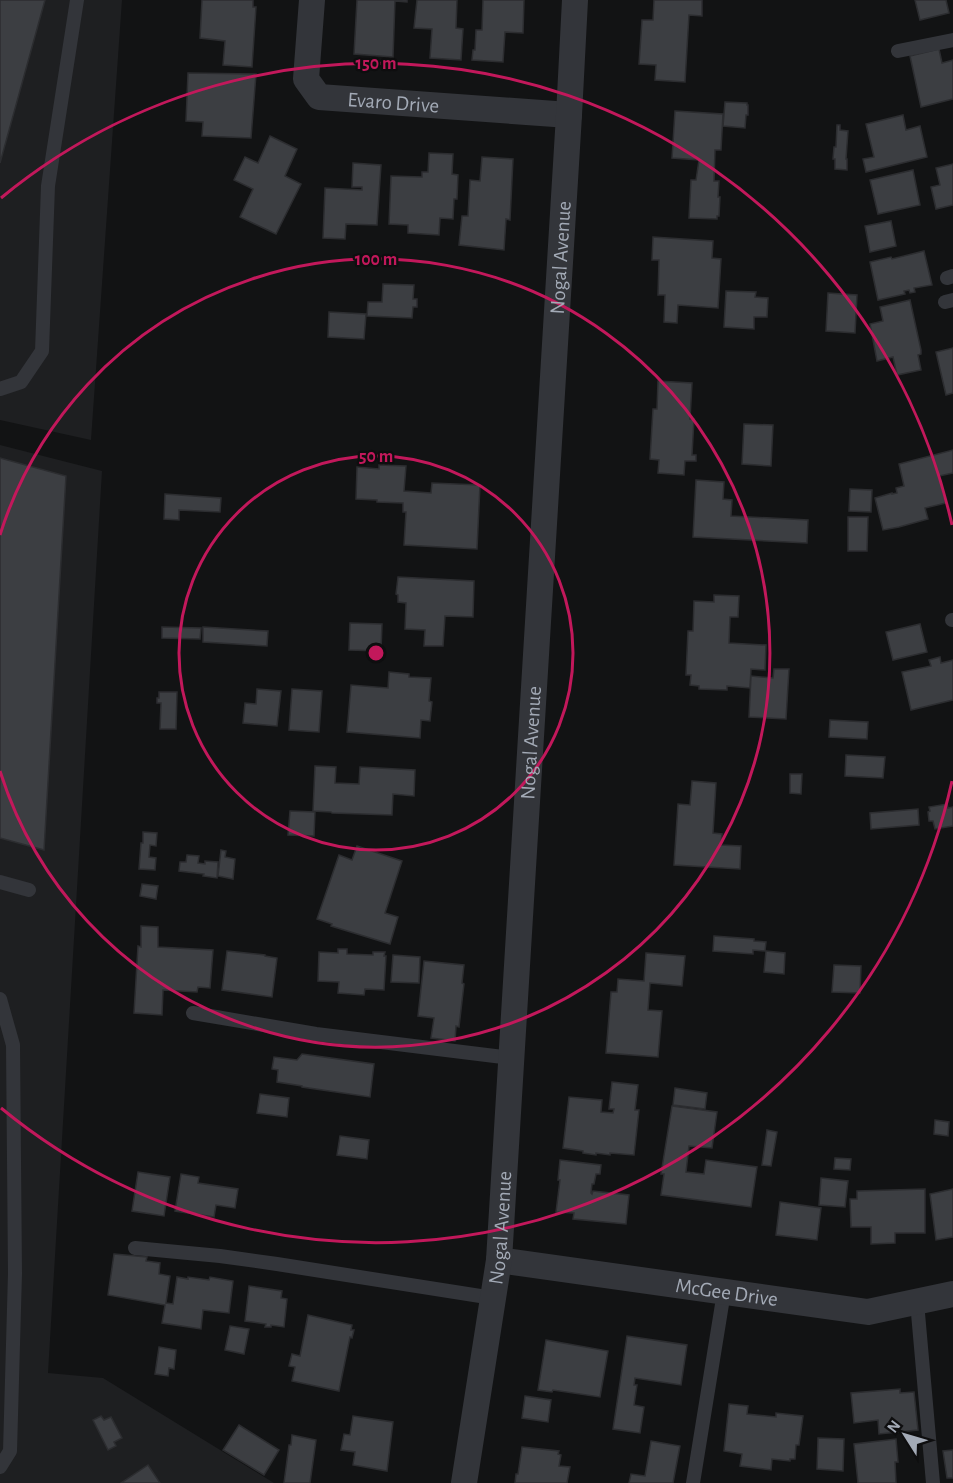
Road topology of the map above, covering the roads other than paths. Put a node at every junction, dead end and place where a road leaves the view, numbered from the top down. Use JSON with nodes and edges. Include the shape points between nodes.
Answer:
{"nodes":[{"id":1,"x":76,"y":0,"type":"edge"},
{"id":2,"x":312,"y":0,"type":"edge"},
{"id":3,"x":575,"y":0,"type":"edge"},
{"id":4,"x":953,"y":40,"type":"edge"},
{"id":5,"x":898,"y":51,"type":"dead end"},
{"id":6,"x":569,"y":115,"type":"junction"},
{"id":7,"x":0,"y":389,"type":"edge"},
{"id":8,"x":0,"y":882,"type":"edge"},
{"id":9,"x":29,"y":890,"type":"dead end"},
{"id":10,"x":0,"y":999,"type":"edge"},
{"id":11,"x":193,"y":1013,"type":"dead end"},
{"id":12,"x":511,"y":1058,"type":"junction"},
{"id":13,"x":135,"y":1248,"type":"dead end"},
{"id":14,"x":499,"y":1260,"type":"junction"},
{"id":15,"x":724,"y":1292,"type":"junction"},
{"id":16,"x":953,"y":1294,"type":"edge"},
{"id":17,"x":493,"y":1298,"type":"junction"},
{"id":18,"x":917,"y":1302,"type":"junction"},
{"id":19,"x":0,"y":1467,"type":"edge"},
{"id":20,"x":464,"y":1483,"type":"edge"},
{"id":21,"x":693,"y":1483,"type":"edge"},
{"id":22,"x":933,"y":1483,"type":"edge"}],
"edges":[{"from":1,"to":7,"type":"lane","via":[[48,186],[42,351],[21,382]]},
{"from":2,"to":6,"type":"street","name":"Evaro Drive","via":[[306,79],[319,98]]},
{"from":3,"to":6,"type":"street","name":"Nogal Avenue"},
{"from":4,"to":5,"type":"lane"},
{"from":6,"to":12,"type":"street","name":"Nogal Avenue"},
{"from":8,"to":9,"type":"lane"},
{"from":10,"to":19,"type":"lane","via":[[13,1045],[15,1273],[10,1451]]},
{"from":11,"to":12,"type":"lane","via":[[315,1034]]},
{"from":12,"to":14,"type":"street","name":"Nogal Avenue"},
{"from":13,"to":17,"type":"lane","via":[[266,1262]]},
{"from":14,"to":15,"type":"street","name":"McGee Drive"},
{"from":14,"to":17,"type":"street","name":"Nogal Avenue"},
{"from":15,"to":18,"type":"street","name":"McGee Drive","via":[[868,1312]]},
{"from":15,"to":21,"type":"lane"},
{"from":16,"to":18,"type":"street","name":"McGee Drive"},
{"from":17,"to":20,"type":"street","name":"Nogal Avenue"},
{"from":18,"to":22,"type":"lane"}]}
